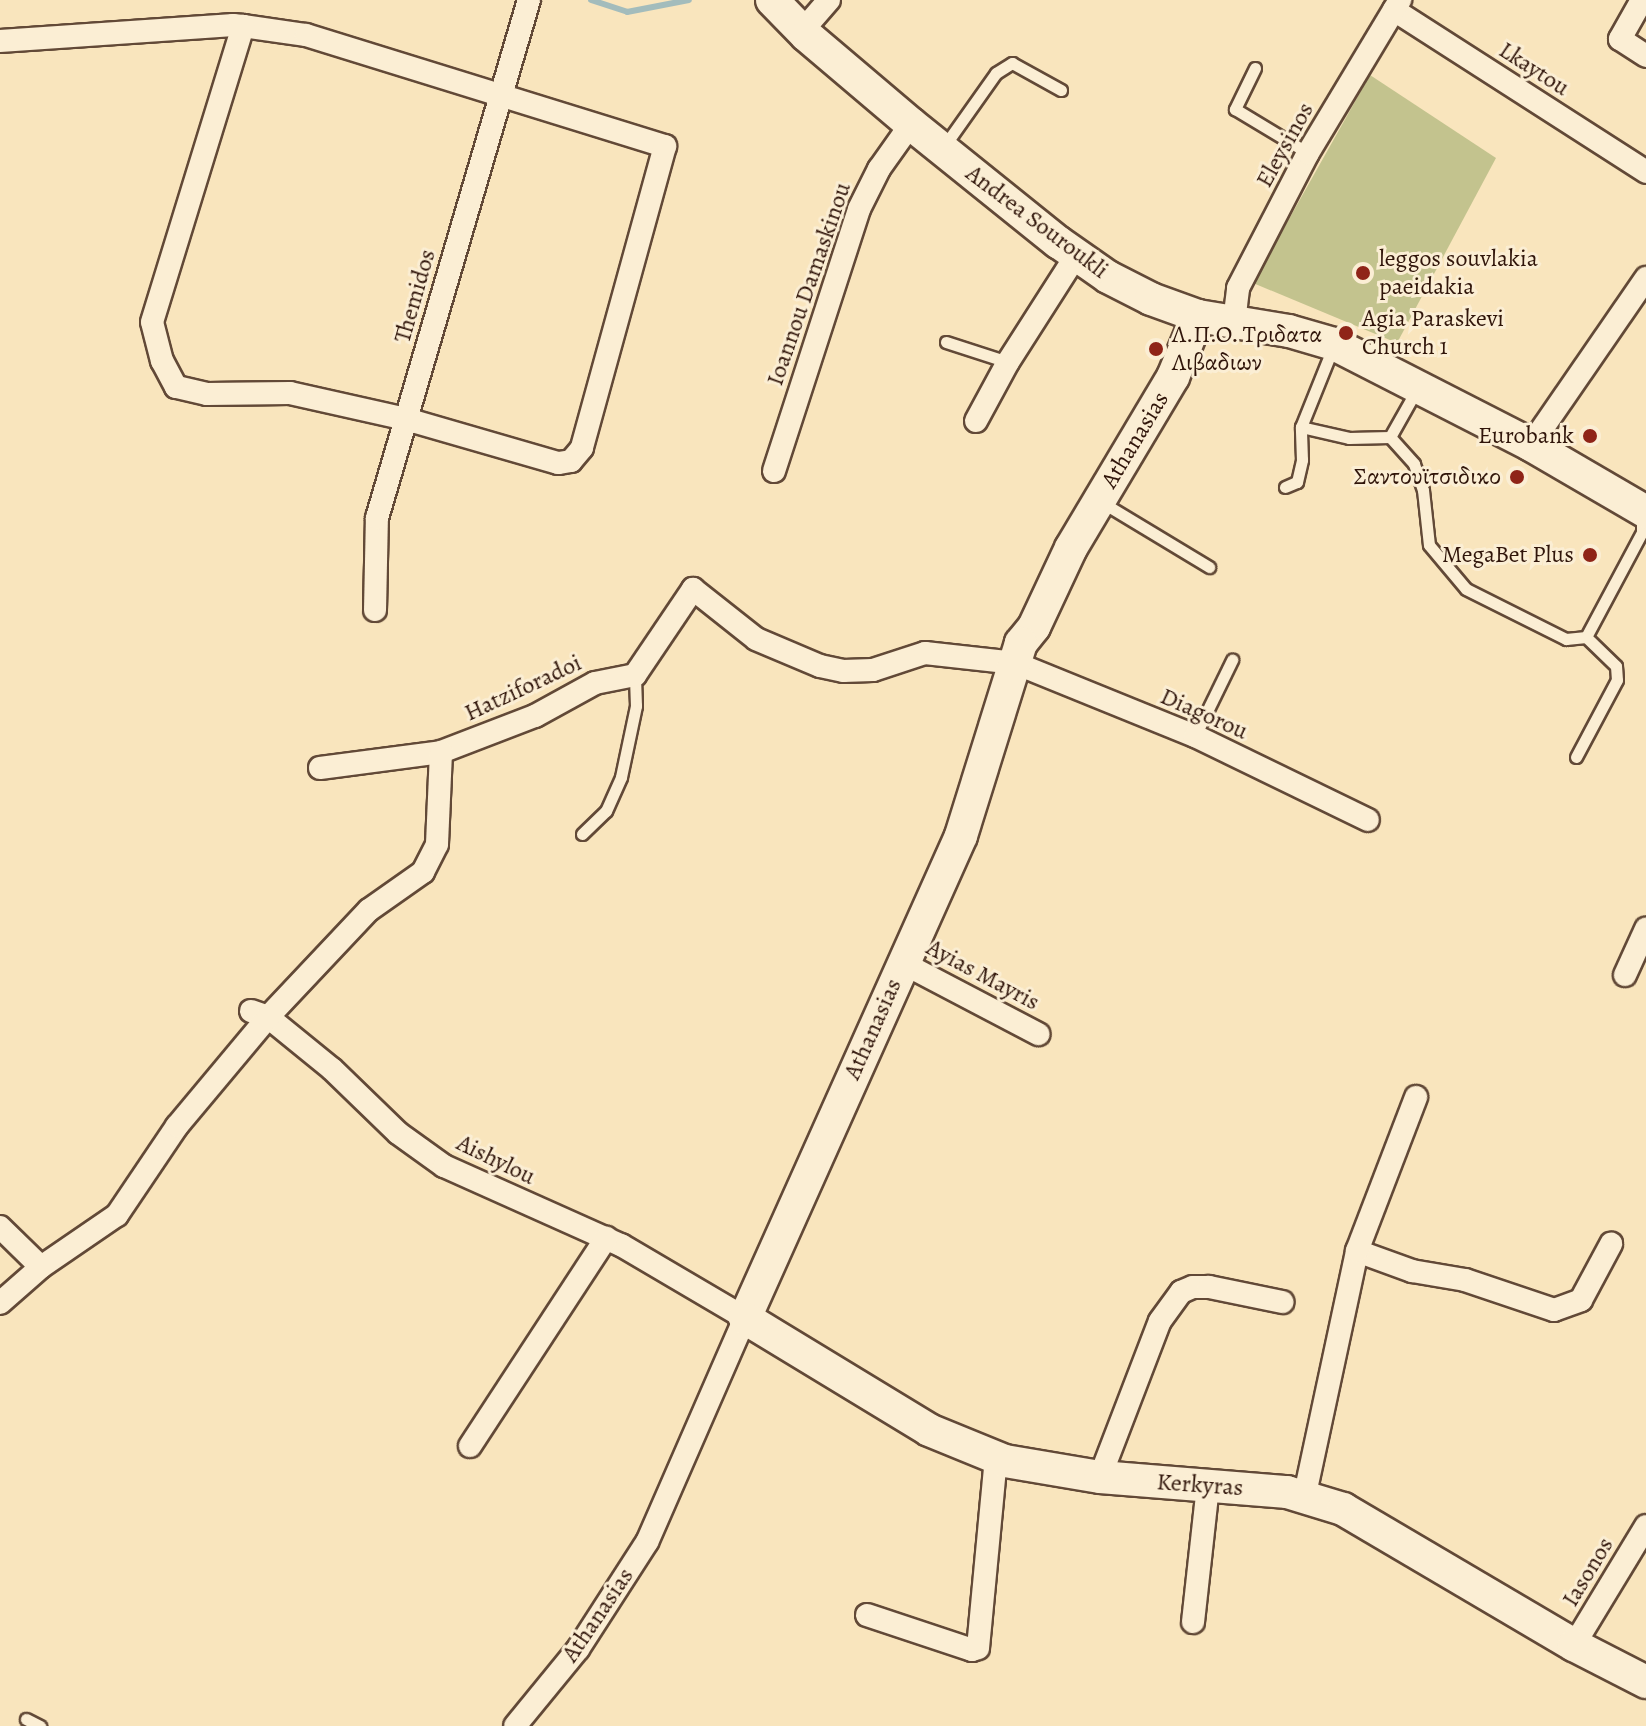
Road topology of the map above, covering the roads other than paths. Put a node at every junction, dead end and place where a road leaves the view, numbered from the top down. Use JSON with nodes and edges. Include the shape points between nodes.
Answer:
{"nodes":[{"id":1,"x":529,"y":0,"type":"edge"},
{"id":2,"x":772,"y":0,"type":"edge"},
{"id":3,"x":829,"y":0,"type":"edge"},
{"id":4,"x":1642,"y":0,"type":"edge"},
{"id":5,"x":1397,"y":5,"type":"edge"},
{"id":6,"x":243,"y":26,"type":"junction"},
{"id":7,"x":802,"y":31,"type":"junction"},
{"id":8,"x":0,"y":41,"type":"edge"},
{"id":9,"x":1646,"y":56,"type":"edge"},
{"id":10,"x":1255,"y":68,"type":"dead end"},
{"id":11,"x":1061,"y":90,"type":"dead end"},
{"id":12,"x":500,"y":96,"type":"junction"},
{"id":13,"x":911,"y":124,"type":"junction"},
{"id":14,"x":942,"y":149,"type":"junction"},
{"id":15,"x":1308,"y":153,"type":"junction"},
{"id":16,"x":1646,"y":172,"type":"edge"},
{"id":17,"x":1077,"y":254,"type":"junction"},
{"id":18,"x":1646,"y":278,"type":"edge"},
{"id":19,"x":1198,"y":316,"type":"junction"},
{"id":20,"x":1234,"y":322,"type":"junction"},
{"id":21,"x":946,"y":342,"type":"dead end"},
{"id":22,"x":1334,"y":344,"type":"junction"},
{"id":23,"x":1008,"y":362,"type":"junction"},
{"id":24,"x":1418,"y":387,"type":"junction"},
{"id":25,"x":406,"y":419,"type":"junction"},
{"id":26,"x":976,"y":421,"type":"dead end"},
{"id":27,"x":1301,"y":427,"type":"junction"},
{"id":28,"x":1390,"y":437,"type":"junction"},
{"id":29,"x":1531,"y":445,"type":"junction"},
{"id":30,"x":774,"y":471,"type":"dead end"},
{"id":31,"x":1285,"y":487,"type":"dead end"},
{"id":32,"x":1099,"y":500,"type":"junction"},
{"id":33,"x":1645,"y":507,"type":"edge"},
{"id":34,"x":1209,"y":567,"type":"dead end"},
{"id":35,"x":375,"y":610,"type":"dead end"},
{"id":36,"x":1586,"y":637,"type":"junction"},
{"id":37,"x":1232,"y":660,"type":"dead end"},
{"id":38,"x":1015,"y":663,"type":"junction"},
{"id":39,"x":635,"y":675,"type":"junction"},
{"id":40,"x":1195,"y":736,"type":"junction"},
{"id":41,"x":441,"y":752,"type":"junction"},
{"id":42,"x":1576,"y":757,"type":"dead end"},
{"id":43,"x":320,"y":768,"type":"dead end"},
{"id":44,"x":1368,"y":820,"type":"dead end"},
{"id":45,"x":582,"y":834,"type":"dead end"},
{"id":46,"x":1646,"y":929,"type":"edge"},
{"id":47,"x":903,"y":963,"type":"junction"},
{"id":48,"x":1625,"y":975,"type":"dead end"},
{"id":49,"x":260,"y":1014,"type":"junction"},
{"id":50,"x":1038,"y":1034,"type":"dead end"},
{"id":51,"x":1416,"y":1097,"type":"dead end"},
{"id":52,"x":0,"y":1227,"type":"edge"},
{"id":53,"x":606,"y":1238,"type":"junction"},
{"id":54,"x":1611,"y":1244,"type":"dead end"},
{"id":55,"x":1357,"y":1251,"type":"junction"},
{"id":56,"x":41,"y":1267,"type":"junction"},
{"id":57,"x":1282,"y":1302,"type":"dead end"},
{"id":58,"x":0,"y":1303,"type":"edge"},
{"id":59,"x":745,"y":1318,"type":"junction"},
{"id":60,"x":470,"y":1446,"type":"dead end"},
{"id":61,"x":996,"y":1458,"type":"junction"},
{"id":62,"x":1100,"y":1477,"type":"junction"},
{"id":63,"x":1208,"y":1486,"type":"junction"},
{"id":64,"x":1305,"y":1494,"type":"junction"},
{"id":65,"x":1646,"y":1526,"type":"edge"},
{"id":66,"x":867,"y":1615,"type":"dead end"},
{"id":67,"x":1193,"y":1622,"type":"dead end"},
{"id":68,"x":1574,"y":1645,"type":"junction"},
{"id":69,"x":1646,"y":1682,"type":"edge"},
{"id":70,"x":26,"y":1719,"type":"dead end"},
{"id":71,"x":40,"y":1726,"type":"edge"},
{"id":72,"x":515,"y":1726,"type":"edge"}],
"edges":[{"from":1,"to":12,"type":"street","name":"Themidos"},
{"from":2,"to":7,"type":"street","name":"Andrea Souroukli"},
{"from":3,"to":7,"type":"street"},
{"from":4,"to":9,"type":"street","via":[[1620,39]]},
{"from":5,"to":15,"type":"street","name":"Eleysinos"},
{"from":5,"to":16,"type":"street","name":"Lkaytou"},
{"from":6,"to":8,"type":"street"},
{"from":6,"to":12,"type":"street","via":[[306,35]]},
{"from":6,"to":25,"type":"street","via":[[152,322],[162,361],[176,387],[207,394],[290,393]]},
{"from":7,"to":13,"type":"street","name":"Andrea Souroukli"},
{"from":10,"to":15,"type":"lane","via":[[1235,109]]},
{"from":11,"to":14,"type":"lane","via":[[1012,63],[996,73]]},
{"from":12,"to":25,"type":"street","name":"Themidos"},
{"from":12,"to":25,"type":"street","via":[[665,146],[582,448],[571,461],[558,463]]},
{"from":13,"to":14,"type":"street","name":"Andrea Souroukli"},
{"from":13,"to":30,"type":"street","name":"Ioannou Damaskinou","via":[[859,209]]},
{"from":14,"to":17,"type":"street","name":"Andrea Souroukli"},
{"from":15,"to":20,"type":"street","name":"Eleysinos","via":[[1238,288]]},
{"from":17,"to":19,"type":"street","name":"Andrea Souroukli","via":[[1129,289]]},
{"from":17,"to":23,"type":"street"},
{"from":18,"to":29,"type":"street"},
{"from":19,"to":20,"type":"street","name":"Andrea Souroukli"},
{"from":19,"to":32,"type":"street","name":"Athanasias","via":[[1173,377]]},
{"from":20,"to":22,"type":"street","name":"Andrea Souroukli"},
{"from":21,"to":23,"type":"lane"},
{"from":22,"to":24,"type":"street","name":"Andrea Souroukli"},
{"from":22,"to":27,"type":"lane"},
{"from":23,"to":26,"type":"street"},
{"from":24,"to":28,"type":"lane"},
{"from":24,"to":29,"type":"street","name":"Andrea Souroukli"},
{"from":25,"to":35,"type":"street","name":"Themidos","via":[[377,518]]},
{"from":27,"to":28,"type":"lane","via":[[1349,438]]},
{"from":27,"to":31,"type":"lane","via":[[1297,482]]},
{"from":28,"to":36,"type":"lane","via":[[1414,464],[1423,490],[1429,545],[1466,589],[1547,632],[1566,639]]},
{"from":29,"to":33,"type":"street","name":"Andrea Souroukli"},
{"from":32,"to":34,"type":"lane"},
{"from":32,"to":38,"type":"street","name":"Athanasias"},
{"from":33,"to":36,"type":"lane","via":[[1642,532]]},
{"from":36,"to":42,"type":"lane","via":[[1616,666],[1617,680]]},
{"from":37,"to":40,"type":"lane"},
{"from":38,"to":39,"type":"street","via":[[925,653],[873,670],[820,666],[756,639],[693,589]]},
{"from":38,"to":40,"type":"street","name":"Diagorou"},
{"from":38,"to":47,"type":"street","name":"Athanasias","via":[[961,836]]},
{"from":39,"to":41,"type":"street","name":"Hatziforadoi","via":[[595,683],[535,716]]},
{"from":39,"to":45,"type":"lane","via":[[636,706],[621,777],[606,811]]},
{"from":40,"to":44,"type":"street","name":"Diagorou"},
{"from":41,"to":43,"type":"street","name":"Hatziforadoi"},
{"from":41,"to":49,"type":"street","via":[[432,860],[411,883],[369,910]]},
{"from":46,"to":48,"type":"street"},
{"from":47,"to":50,"type":"street","name":"Ayias Mayris"},
{"from":47,"to":59,"type":"street","name":"Athanasias"},
{"from":49,"to":53,"type":"street","name":"Aishylou","via":[[444,1166]]},
{"from":49,"to":56,"type":"street","via":[[117,1215]]},
{"from":51,"to":55,"type":"street"},
{"from":52,"to":56,"type":"street"},
{"from":53,"to":59,"type":"street","name":"Aishylou"},
{"from":53,"to":60,"type":"street"},
{"from":54,"to":55,"type":"street","via":[[1581,1300],[1554,1310]]},
{"from":55,"to":64,"type":"street"},
{"from":56,"to":58,"type":"street"},
{"from":57,"to":62,"type":"street","via":[[1209,1287],[1181,1292],[1160,1321]]},
{"from":59,"to":61,"type":"street","name":"Kerkyras","via":[[929,1430]]},
{"from":59,"to":72,"type":"street","name":"Athanasias","via":[[647,1542],[578,1649]]},
{"from":61,"to":62,"type":"street","name":"Kerkyras"},
{"from":61,"to":66,"type":"street","via":[[978,1648]]},
{"from":62,"to":63,"type":"street","name":"Kerkyras"},
{"from":63,"to":64,"type":"street","name":"Kerkyras"},
{"from":63,"to":67,"type":"street"},
{"from":64,"to":68,"type":"street","name":"Kerkyras","via":[[1381,1528]]},
{"from":65,"to":68,"type":"street","name":"Iasonos"},
{"from":68,"to":69,"type":"street","name":"Kerkyras"},
{"from":70,"to":71,"type":"lane"}]}
